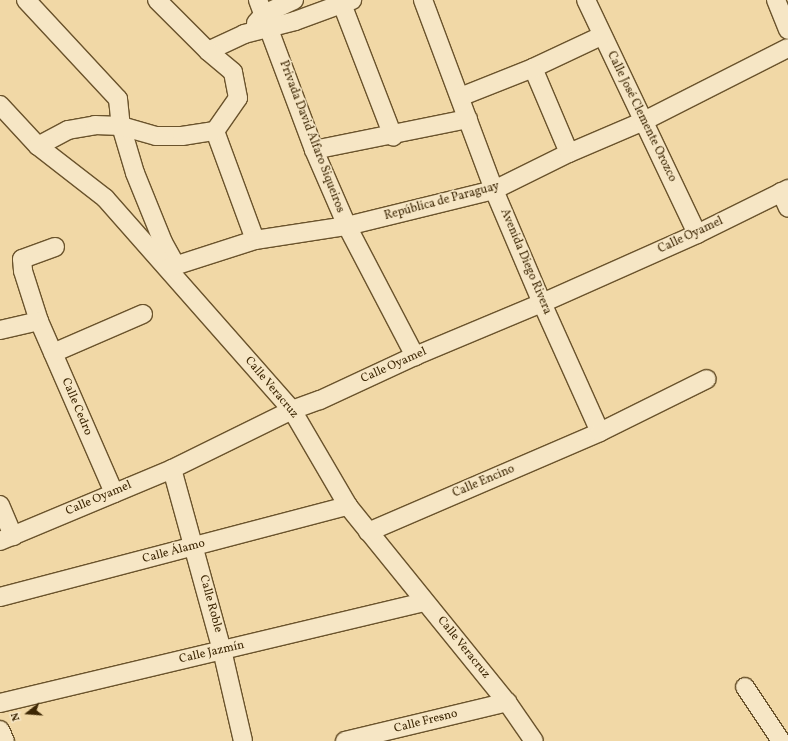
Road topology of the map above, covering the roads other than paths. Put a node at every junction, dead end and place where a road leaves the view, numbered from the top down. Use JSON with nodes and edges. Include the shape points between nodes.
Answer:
{"nodes":[{"id":1,"x":26,"y":0,"type":"edge"},
{"id":2,"x":157,"y":0,"type":"edge"},
{"id":3,"x":294,"y":0,"type":"edge"},
{"id":4,"x":423,"y":0,"type":"edge"},
{"id":5,"x":586,"y":0,"type":"edge"},
{"id":6,"x":776,"y":0,"type":"edge"},
{"id":7,"x":347,"y":2,"type":"edge"},
{"id":8,"x":264,"y":14,"type":"edge"},
{"id":9,"x":788,"y":30,"type":"edge"},
{"id":10,"x":601,"y":36,"type":"junction"},
{"id":11,"x":788,"y":48,"type":"edge"},
{"id":12,"x":208,"y":51,"type":"junction"},
{"id":13,"x":533,"y":68,"type":"junction"},
{"id":14,"x":460,"y":97,"type":"junction"},
{"id":15,"x":0,"y":105,"type":"edge"},
{"id":16,"x":468,"y":120,"type":"junction"},
{"id":17,"x":644,"y":121,"type":"junction"},
{"id":18,"x":121,"y":126,"type":"junction"},
{"id":19,"x":215,"y":131,"type":"junction"},
{"id":20,"x":393,"y":136,"type":"junction"},
{"id":21,"x":38,"y":146,"type":"junction"},
{"id":22,"x":314,"y":150,"type":"junction"},
{"id":23,"x":569,"y":154,"type":"junction"},
{"id":24,"x":494,"y":190,"type":"junction"},
{"id":25,"x":784,"y":190,"type":"edge"},
{"id":26,"x":788,"y":208,"type":"edge"},
{"id":27,"x":347,"y":226,"type":"junction"},
{"id":28,"x":697,"y":234,"type":"junction"},
{"id":29,"x":255,"y":240,"type":"junction"},
{"id":30,"x":55,"y":246,"type":"dead end"},
{"id":31,"x":172,"y":267,"type":"junction"},
{"id":32,"x":542,"y":303,"type":"junction"},
{"id":33,"x":143,"y":314,"type":"dead end"},
{"id":34,"x":39,"y":320,"type":"junction"},
{"id":35,"x":0,"y":330,"type":"edge"},
{"id":36,"x":53,"y":353,"type":"junction"},
{"id":37,"x":415,"y":356,"type":"junction"},
{"id":38,"x":707,"y":379,"type":"dead end"},
{"id":39,"x":292,"y":410,"type":"junction"},
{"id":40,"x":600,"y":432,"type":"junction"},
{"id":41,"x":172,"y":469,"type":"junction"},
{"id":42,"x":114,"y":493,"type":"junction"},
{"id":43,"x":0,"y":505,"type":"edge"},
{"id":44,"x":348,"y":506,"type":"junction"},
{"id":45,"x":368,"y":532,"type":"junction"},
{"id":46,"x":6,"y":538,"type":"edge"},
{"id":47,"x":194,"y":546,"type":"junction"},
{"id":48,"x":0,"y":597,"type":"edge"},
{"id":49,"x":424,"y":602,"type":"junction"},
{"id":50,"x":222,"y":650,"type":"junction"},
{"id":51,"x":744,"y":687,"type":"dead end"},
{"id":52,"x":507,"y":702,"type":"junction"},
{"id":53,"x":0,"y":703,"type":"edge"},
{"id":54,"x":0,"y":730,"type":"edge"},
{"id":55,"x":5,"y":741,"type":"edge"},
{"id":56,"x":243,"y":741,"type":"edge"},
{"id":57,"x":345,"y":741,"type":"edge"},
{"id":58,"x":534,"y":741,"type":"edge"},
{"id":59,"x":781,"y":741,"type":"edge"}],
"edges":[{"from":1,"to":18,"type":"street","via":[[118,99]]},
{"from":2,"to":12,"type":"street"},
{"from":3,"to":8,"type":"street"},
{"from":4,"to":14,"type":"street","name":"Avenida Diego Rivera"},
{"from":5,"to":10,"type":"street","name":"Calle José Clemente Orozco"},
{"from":6,"to":9,"type":"street"},
{"from":7,"to":8,"type":"street"},
{"from":7,"to":20,"type":"street"},
{"from":8,"to":12,"type":"street","via":[[244,34]]},
{"from":8,"to":22,"type":"street","name":"Privada David Alfaro Siqueiros"},
{"from":10,"to":13,"type":"street"},
{"from":10,"to":17,"type":"street","name":"Calle José Clemente Orozco"},
{"from":11,"to":17,"type":"street","name":"República de Paraguay"},
{"from":12,"to":19,"type":"street","via":[[233,72],[238,98]]},
{"from":13,"to":14,"type":"street"},
{"from":13,"to":23,"type":"street"},
{"from":14,"to":16,"type":"street","name":"Avenida Diego Rivera"},
{"from":15,"to":21,"type":"street","name":"Calle Veracruz"},
{"from":16,"to":20,"type":"street"},
{"from":16,"to":24,"type":"street","name":"Avenida Diego Rivera"},
{"from":17,"to":23,"type":"street","name":"República de Paraguay"},
{"from":17,"to":28,"type":"street","name":"Calle José Clemente Orozco"},
{"from":18,"to":19,"type":"street","via":[[156,136],[182,136]]},
{"from":18,"to":21,"type":"street","via":[[95,125],[68,130]]},
{"from":18,"to":31,"type":"street","via":[[135,173]]},
{"from":19,"to":29,"type":"street"},
{"from":20,"to":22,"type":"street"},
{"from":21,"to":31,"type":"street","name":"Calle Veracruz","via":[[105,198]]},
{"from":22,"to":27,"type":"street","name":"Privada David Alfaro Siqueiros"},
{"from":23,"to":24,"type":"street","name":"República de Paraguay"},
{"from":24,"to":27,"type":"street","name":"República de Paraguay"},
{"from":24,"to":32,"type":"street","name":"Avenida Diego Rivera"},
{"from":25,"to":26,"type":"street"},
{"from":25,"to":28,"type":"street","name":"Calle Oyamel"},
{"from":27,"to":29,"type":"street","name":"República de Paraguay"},
{"from":27,"to":37,"type":"street","name":"Privada David Alfaro Siqueiros"},
{"from":28,"to":32,"type":"street","name":"Calle Oyamel"},
{"from":29,"to":31,"type":"street","name":"República de Paraguay"},
{"from":30,"to":34,"type":"street","name":"Calle Cedro","via":[[22,258],[23,271]]},
{"from":31,"to":39,"type":"street","name":"Calle Veracruz"},
{"from":32,"to":37,"type":"street","name":"Calle Oyamel"},
{"from":32,"to":40,"type":"street","name":"Avenida Diego Rivera"},
{"from":33,"to":36,"type":"street"},
{"from":34,"to":35,"type":"street"},
{"from":34,"to":36,"type":"street","name":"Calle Cedro"},
{"from":36,"to":42,"type":"street","name":"Calle Cedro"},
{"from":37,"to":39,"type":"street","name":"Calle Oyamel","via":[[320,400]]},
{"from":38,"to":40,"type":"street","name":"Calle Encino"},
{"from":39,"to":41,"type":"street","name":"Calle Oyamel"},
{"from":39,"to":44,"type":"street","name":"Calle Veracruz"},
{"from":40,"to":45,"type":"street","name":"Calle Encino"},
{"from":41,"to":42,"type":"street","name":"Calle Oyamel"},
{"from":41,"to":47,"type":"street","name":"Calle Roble"},
{"from":42,"to":46,"type":"street","name":"Calle Oyamel"},
{"from":43,"to":46,"type":"street"},
{"from":44,"to":45,"type":"street","name":"Calle Veracruz"},
{"from":44,"to":47,"type":"street","name":"Calle Álamo"},
{"from":45,"to":49,"type":"street","name":"Calle Veracruz"},
{"from":47,"to":48,"type":"street","name":"Calle Álamo"},
{"from":47,"to":50,"type":"street","name":"Calle Roble"},
{"from":49,"to":50,"type":"street","name":"Calle Jazmín"},
{"from":49,"to":52,"type":"street","name":"Calle Veracruz"},
{"from":50,"to":53,"type":"street","name":"Calle Jazmín"},
{"from":50,"to":56,"type":"street","name":"Calle Roble"},
{"from":51,"to":59,"type":"street"},
{"from":52,"to":57,"type":"street","name":"Calle Fresno"},
{"from":52,"to":58,"type":"street","name":"Calle Veracruz"},
{"from":54,"to":55,"type":"street"}]}
